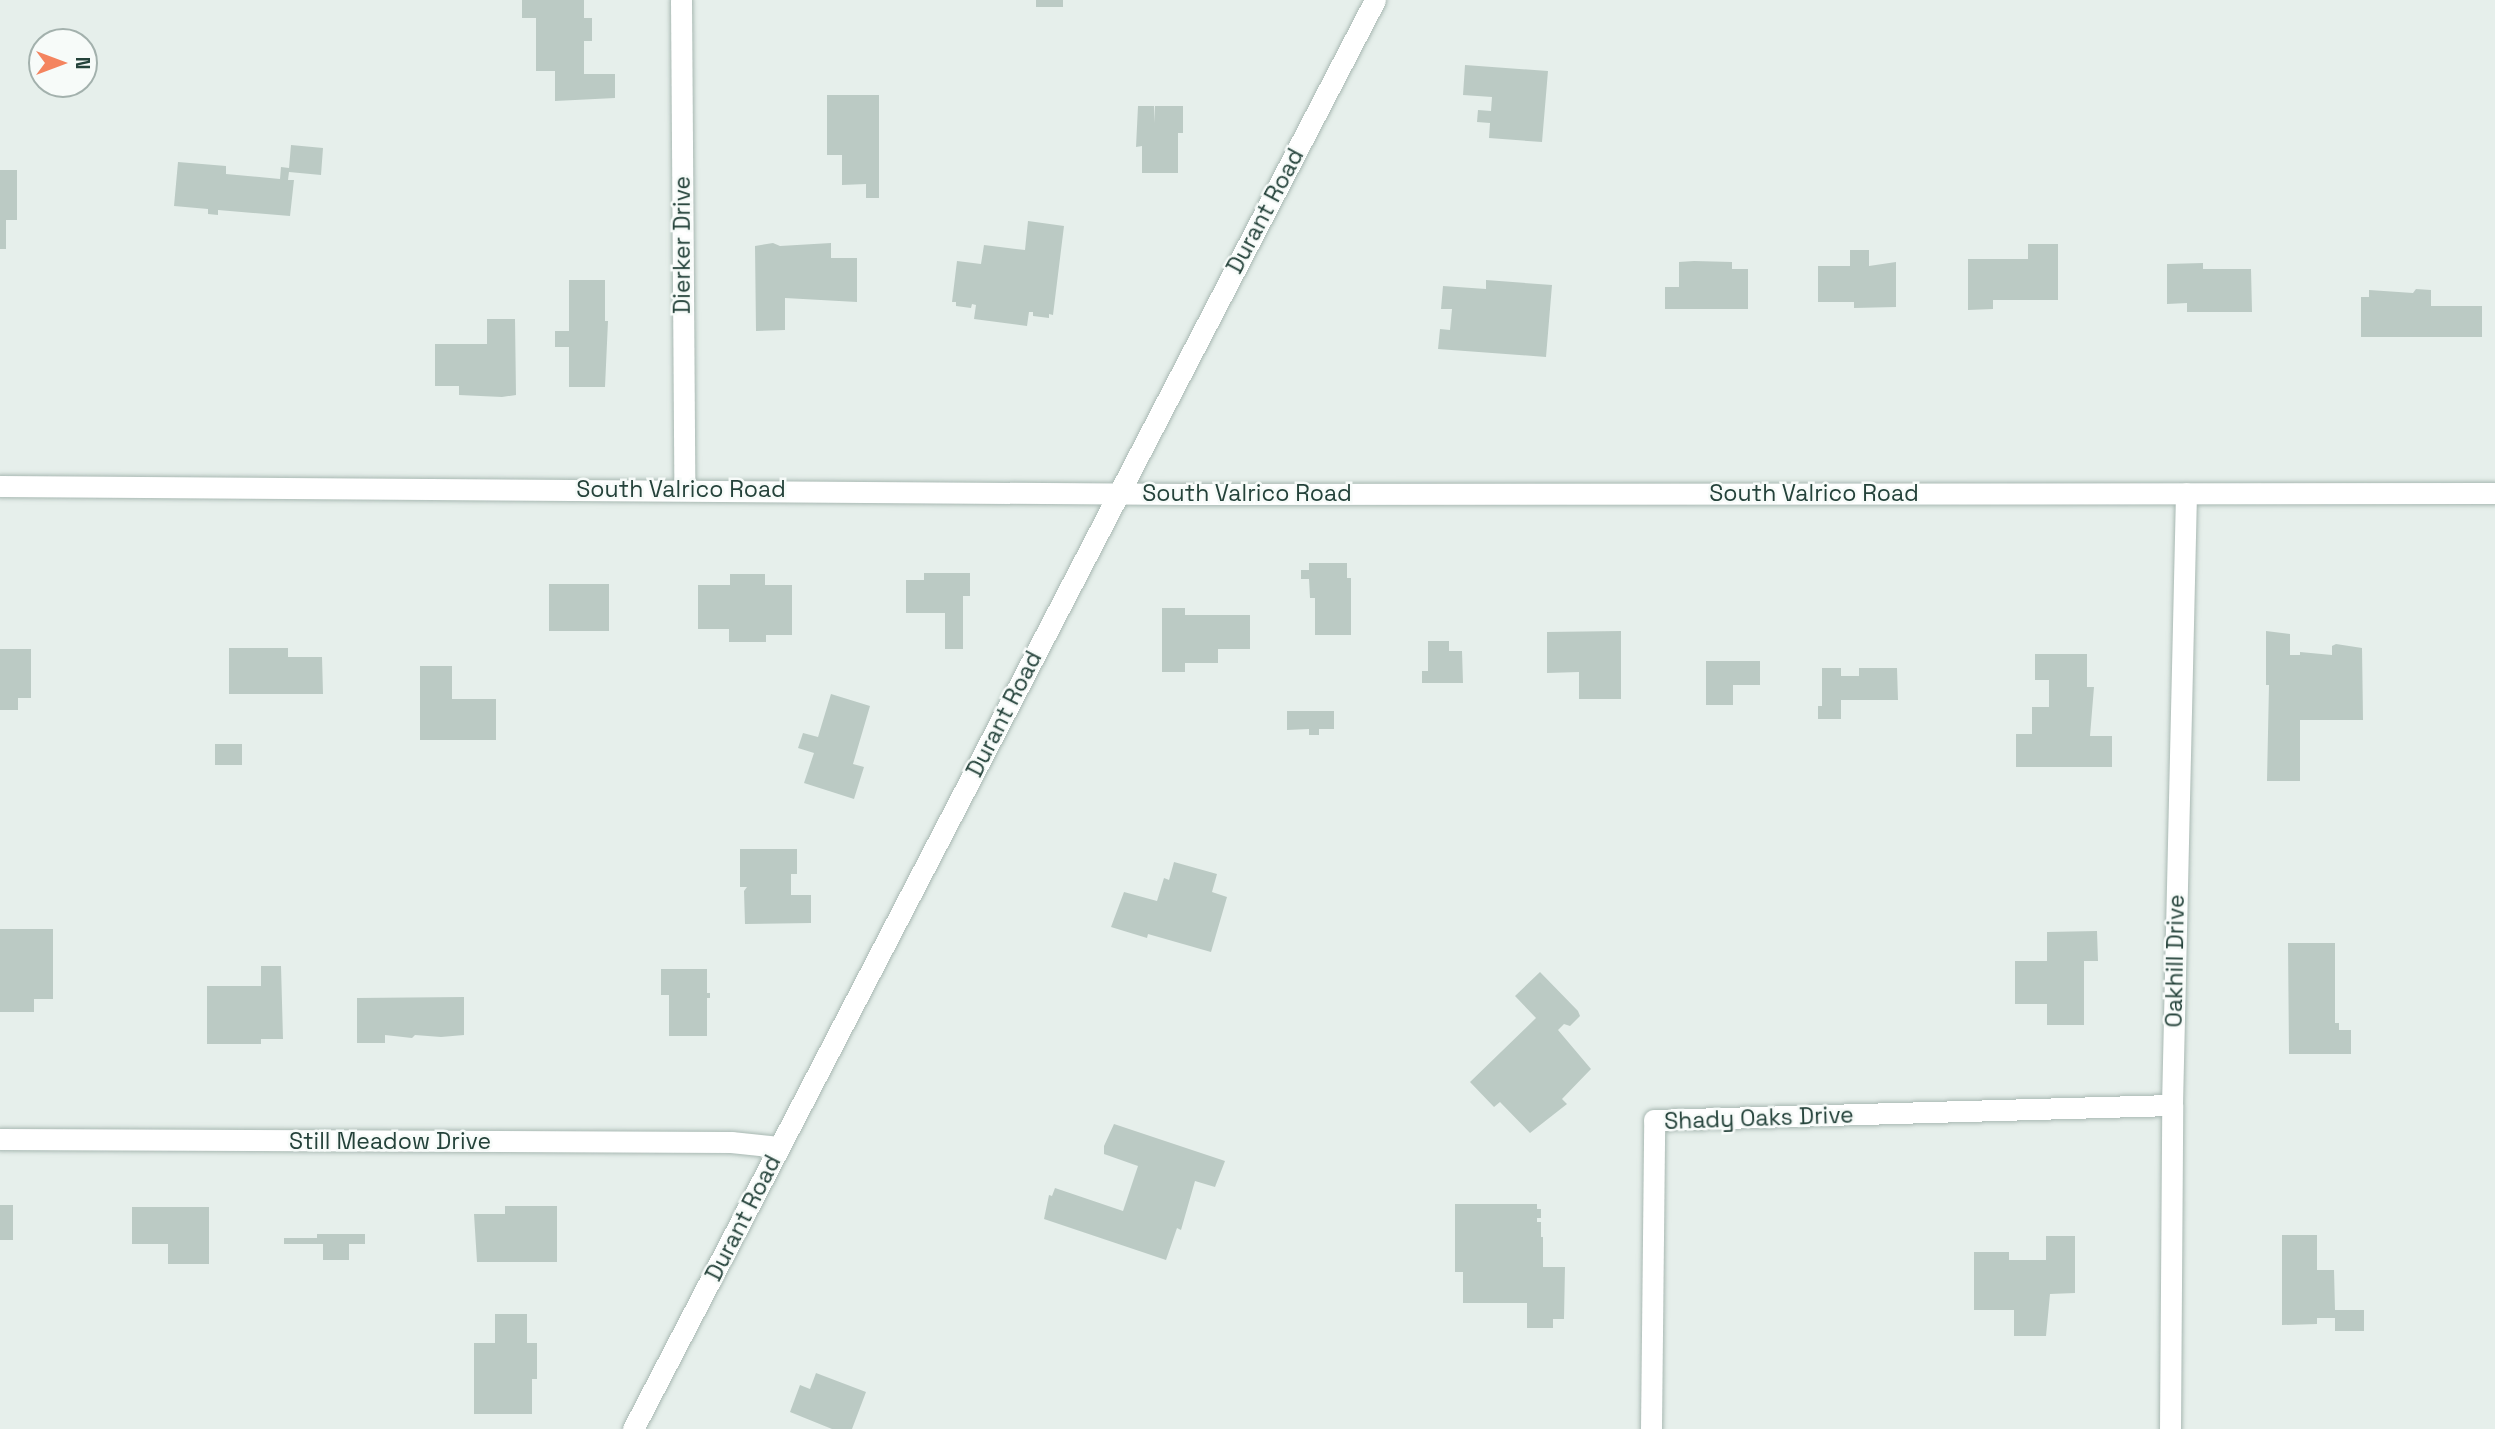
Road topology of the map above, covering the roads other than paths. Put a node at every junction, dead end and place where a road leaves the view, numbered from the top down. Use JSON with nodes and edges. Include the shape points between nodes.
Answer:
{"nodes":[{"id":1,"x":681,"y":0,"type":"edge"},
{"id":2,"x":1375,"y":0,"type":"edge"},
{"id":3,"x":0,"y":486,"type":"edge"},
{"id":4,"x":684,"y":489,"type":"junction"},
{"id":5,"x":1119,"y":492,"type":"junction"},
{"id":6,"x":2186,"y":493,"type":"junction"},
{"id":7,"x":2495,"y":493,"type":"edge"},
{"id":8,"x":2172,"y":1105,"type":"junction"},
{"id":9,"x":0,"y":1139,"type":"edge"},
{"id":10,"x":779,"y":1147,"type":"junction"},
{"id":11,"x":633,"y":1429,"type":"edge"},
{"id":12,"x":1651,"y":1429,"type":"edge"},
{"id":13,"x":2171,"y":1429,"type":"edge"}],
"edges":[{"from":1,"to":4,"type":"street","name":"Dierker Drive"},
{"from":2,"to":5,"type":"street","name":"Durant Road"},
{"from":3,"to":4,"type":"street","name":"South Valrico Road"},
{"from":4,"to":5,"type":"street","name":"South Valrico Road"},
{"from":5,"to":6,"type":"street","name":"South Valrico Road"},
{"from":5,"to":10,"type":"street","name":"Durant Road"},
{"from":6,"to":7,"type":"street","name":"South Valrico Road"},
{"from":6,"to":8,"type":"street","name":"Oakhill Drive"},
{"from":8,"to":12,"type":"street","name":"Shady Oaks Drive","via":[[1654,1120]]},
{"from":8,"to":13,"type":"street","name":"Oakhill Drive"},
{"from":9,"to":10,"type":"street","name":"Still Meadow Drive","via":[[718,1142]]},
{"from":10,"to":11,"type":"street","name":"Durant Road"}]}
